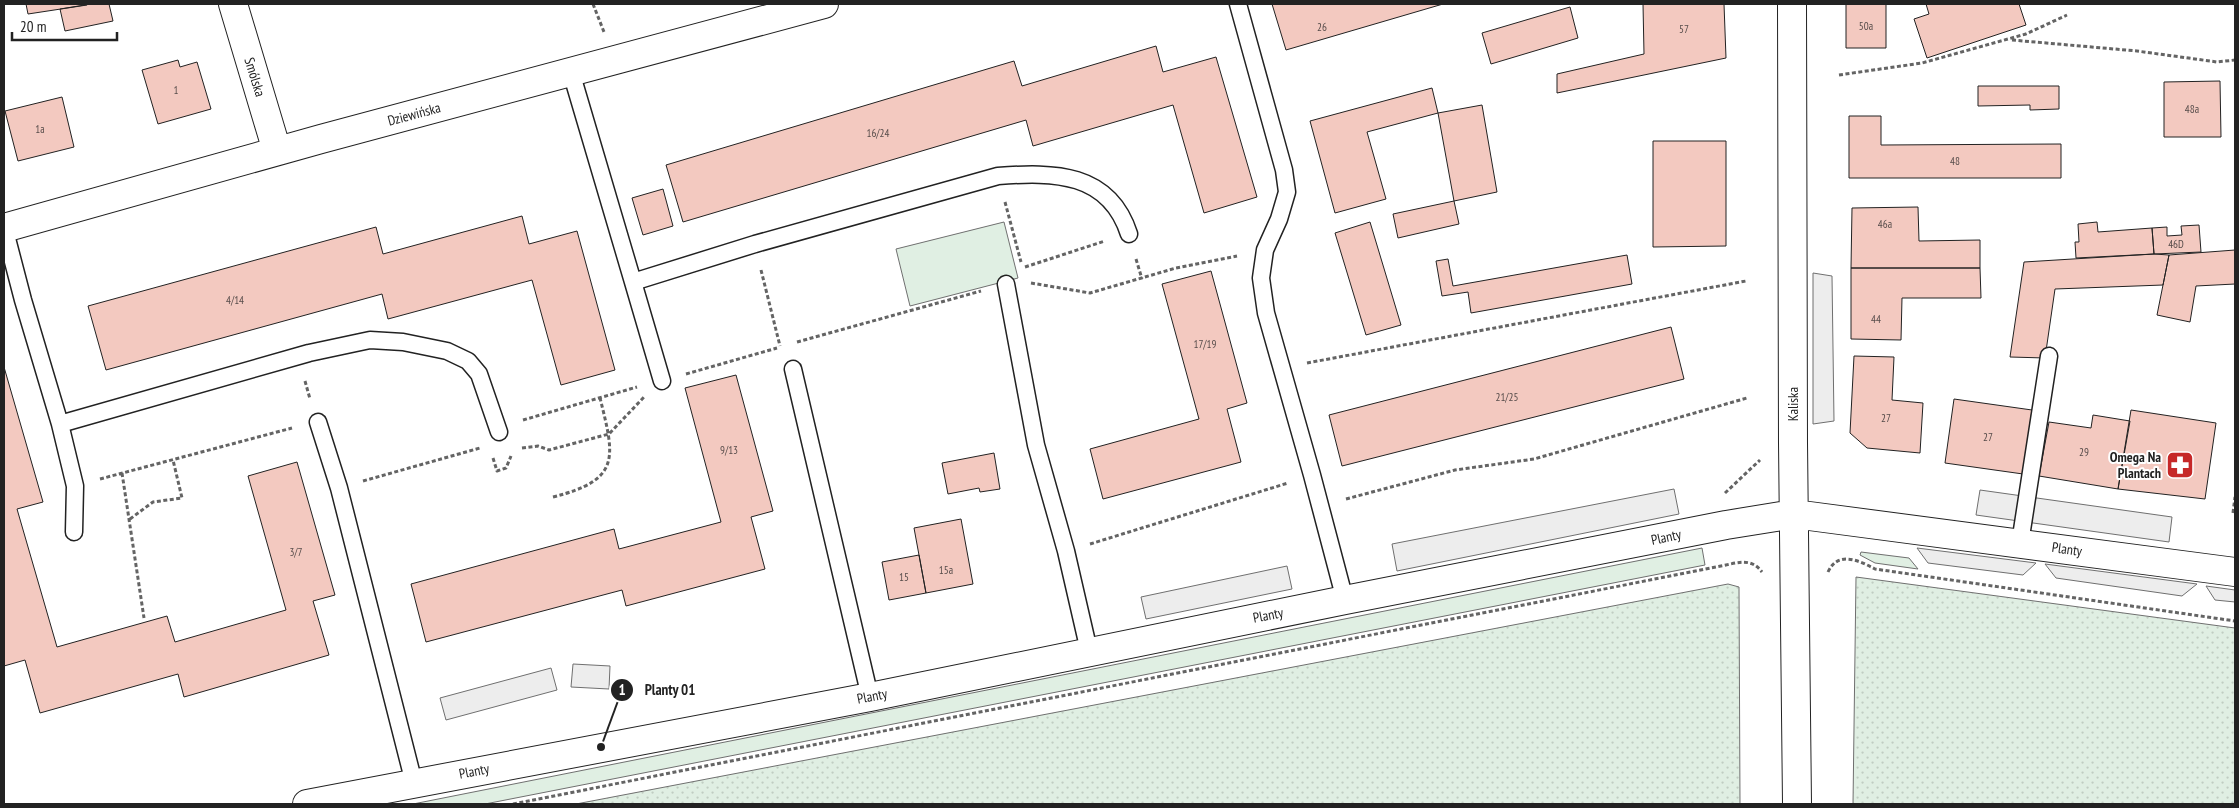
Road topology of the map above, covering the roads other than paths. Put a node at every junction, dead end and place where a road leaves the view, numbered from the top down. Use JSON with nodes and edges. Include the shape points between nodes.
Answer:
{"nodes":[{"id":1,"x":233,"y":4,"type":"edge"},
{"id":2,"x":824,"y":4,"type":"edge"},
{"id":3,"x":1238,"y":4,"type":"edge"},
{"id":4,"x":1792,"y":4,"type":"edge"},
{"id":5,"x":571,"y":72,"type":"junction"},
{"id":6,"x":277,"y":151,"type":"junction"},
{"id":7,"x":4,"y":228,"type":"edge"},
{"id":8,"x":1129,"y":234,"type":"road end"},
{"id":9,"x":633,"y":282,"type":"junction"},
{"id":10,"x":1006,"y":284,"type":"dead end"},
{"id":11,"x":2049,"y":356,"type":"dead end"},
{"id":12,"x":793,"y":369,"type":"dead end"},
{"id":13,"x":662,"y":380,"type":"dead end"},
{"id":14,"x":318,"y":422,"type":"road end"},
{"id":15,"x":60,"y":424,"type":"junction"},
{"id":16,"x":499,"y":432,"type":"dead end"},
{"id":17,"x":1794,"y":514,"type":"junction"},
{"id":18,"x":74,"y":532,"type":"dead end"},
{"id":19,"x":2020,"y":543,"type":"junction"},
{"id":20,"x":2235,"y":572,"type":"edge"},
{"id":21,"x":1345,"y":600,"type":"junction"},
{"id":22,"x":1089,"y":651,"type":"junction"},
{"id":23,"x":870,"y":697,"type":"junction"},
{"id":24,"x":414,"y":783,"type":"junction"},
{"id":25,"x":307,"y":804,"type":"edge"},
{"id":26,"x":1797,"y":804,"type":"edge"}],
"edges":[{"from":1,"to":6,"type":"street","name":"Smólska"},
{"from":2,"to":5,"type":"street","name":"Dziewińska"},
{"from":3,"to":21,"type":"lane","via":[[1284,170],[1287,192],[1265,250],[1261,278],[1266,312]]},
{"from":4,"to":17,"type":"street","name":"Kaliska"},
{"from":5,"to":6,"type":"street","name":"Dziewińska"},
{"from":5,"to":9,"type":"lane"},
{"from":6,"to":7,"type":"street","name":"Dziewińska"},
{"from":7,"to":15,"type":"lane"},
{"from":8,"to":9,"type":"lane","via":[[1124,219],[1110,198],[1096,187],[1053,176],[998,176]]},
{"from":9,"to":13,"type":"lane"},
{"from":10,"to":22,"type":"lane","via":[[1036,445],[1066,551]]},
{"from":11,"to":19,"type":"lane"},
{"from":12,"to":23,"type":"lane"},
{"from":14,"to":24,"type":"lane"},
{"from":15,"to":16,"type":"lane","via":[[299,356],[370,340],[403,342],[447,351],[468,361],[479,374]]},
{"from":15,"to":18,"type":"lane","via":[[76,486]]},
{"from":17,"to":19,"type":"street","name":"Planty"},
{"from":17,"to":21,"type":"street","name":"Planty"},
{"from":17,"to":26,"type":"street","name":"Kaliska"},
{"from":19,"to":20,"type":"street","name":"Planty"},
{"from":21,"to":22,"type":"street","name":"Planty"},
{"from":22,"to":23,"type":"street","name":"Planty"},
{"from":23,"to":24,"type":"street","name":"Planty"},
{"from":24,"to":25,"type":"street","name":"Planty"}]}
